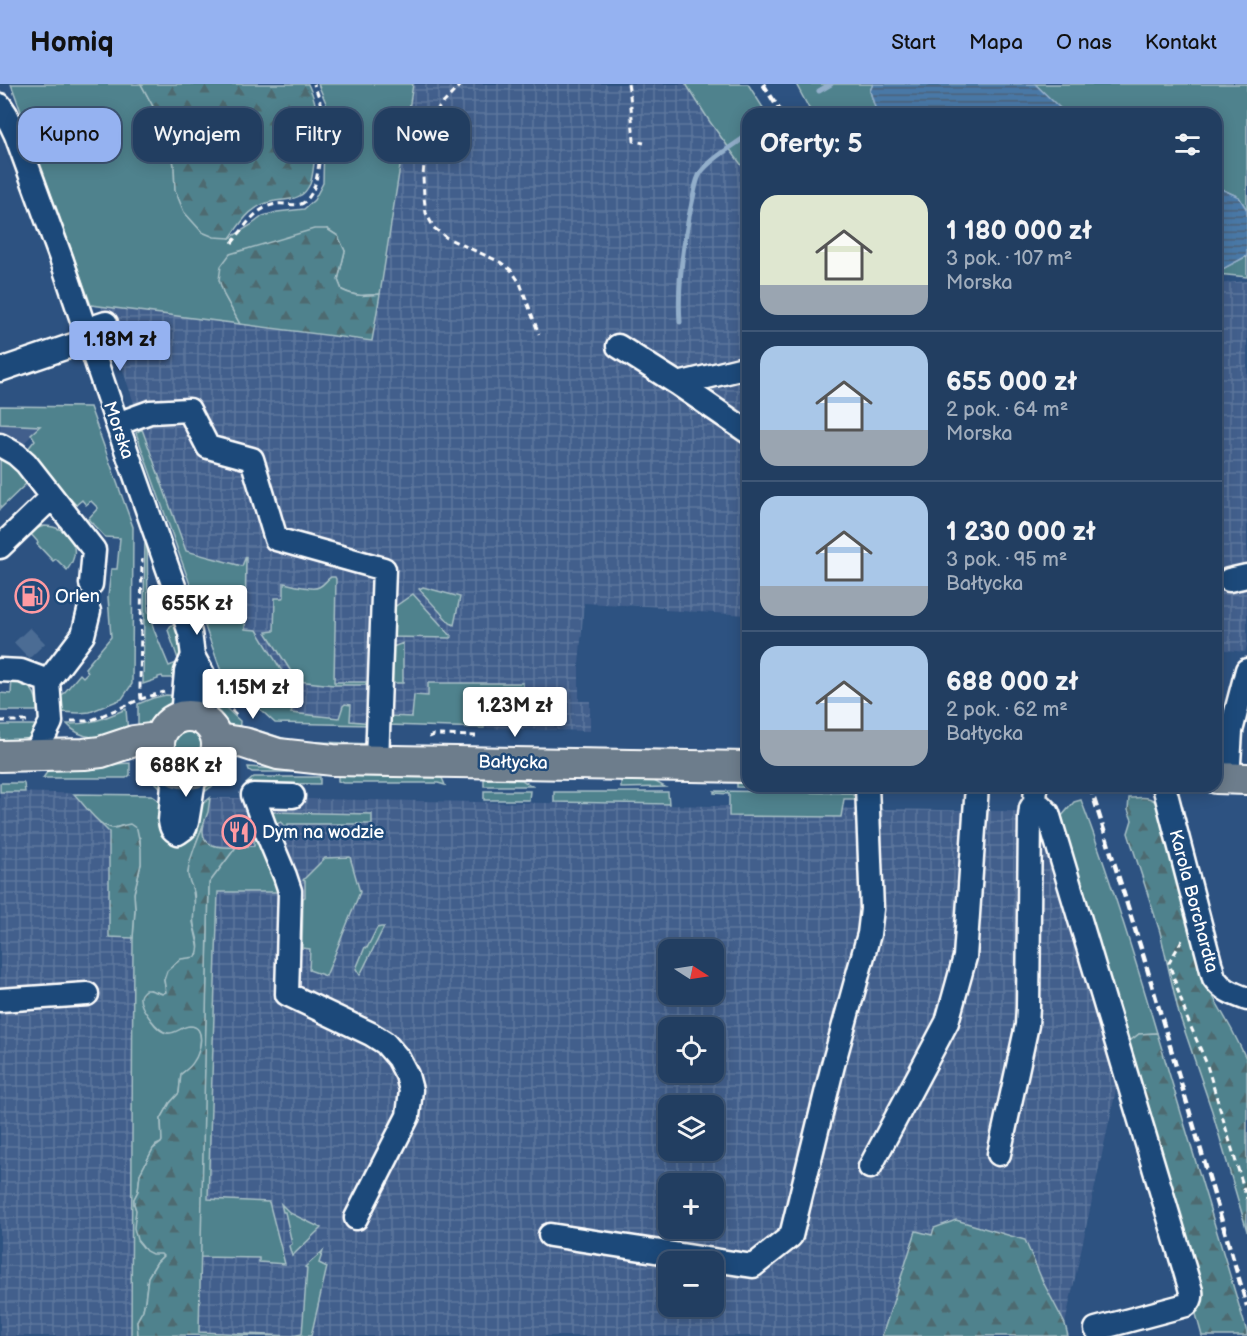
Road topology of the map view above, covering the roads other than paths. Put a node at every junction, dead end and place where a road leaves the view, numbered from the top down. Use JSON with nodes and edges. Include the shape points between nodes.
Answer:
{"nodes":[{"id":1,"x":0,"y":105,"type":"edge"},
{"id":2,"x":106,"y":323,"type":"dead end"},
{"id":3,"x":87,"y":335,"type":"junction"},
{"id":4,"x":618,"y":346,"type":"dead end"},
{"id":5,"x":742,"y":368,"type":"edge"},
{"id":6,"x":0,"y":370,"type":"edge"},
{"id":7,"x":678,"y":384,"type":"junction"},
{"id":8,"x":117,"y":424,"type":"junction"},
{"id":9,"x":742,"y":428,"type":"edge"},
{"id":10,"x":0,"y":445,"type":"edge"},
{"id":11,"x":52,"y":497,"type":"junction"},
{"id":12,"x":0,"y":547,"type":"edge"},
{"id":13,"x":91,"y":584,"type":"dead end"},
{"id":14,"x":89,"y":610,"type":"dead end"},
{"id":15,"x":0,"y":670,"type":"edge"},
{"id":16,"x":1247,"y":670,"type":"edge"},
{"id":17,"x":48,"y":681,"type":"junction"},
{"id":18,"x":51,"y":721,"type":"junction"},
{"id":19,"x":186,"y":741,"type":"junction"},
{"id":20,"x":93,"y":753,"type":"junction"},
{"id":21,"x":0,"y":756,"type":"edge"},
{"id":22,"x":34,"y":756,"type":"junction"},
{"id":23,"x":377,"y":761,"type":"junction"},
{"id":24,"x":742,"y":767,"type":"edge"},
{"id":25,"x":1231,"y":778,"type":"edge"},
{"id":26,"x":867,"y":792,"type":"edge"},
{"id":27,"x":977,"y":792,"type":"edge"},
{"id":28,"x":1166,"y":792,"type":"edge"},
{"id":29,"x":1036,"y":794,"type":"edge"},
{"id":30,"x":293,"y":796,"type":"dead end"},
{"id":31,"x":87,"y":994,"type":"dead end"},
{"id":32,"x":1247,"y":999,"type":"edge"},
{"id":33,"x":0,"y":1000,"type":"edge"},
{"id":34,"x":999,"y":1154,"type":"dead end"},
{"id":35,"x":870,"y":1167,"type":"dead end"},
{"id":36,"x":356,"y":1218,"type":"dead end"},
{"id":37,"x":550,"y":1235,"type":"dead end"},
{"id":38,"x":1096,"y":1329,"type":"dead end"}],
"edges":[{"from":1,"to":3,"type":"street","name":"Morska","via":[[16,135]]},
{"from":2,"to":3,"type":"street"},
{"from":3,"to":6,"type":"street"},
{"from":3,"to":8,"type":"street","name":"Morska"},
{"from":4,"to":7,"type":"street"},
{"from":5,"to":7,"type":"street"},
{"from":7,"to":9,"type":"street"},
{"from":8,"to":19,"type":"street","name":"Morska","via":[[190,633],[193,656],[204,674]]},
{"from":8,"to":23,"type":"street","via":[[150,412],[189,410],[208,447],[252,459],[276,539],[384,569]]},
{"from":10,"to":11,"type":"street","via":[[26,463]]},
{"from":11,"to":12,"type":"street"},
{"from":11,"to":13,"type":"street","via":[[94,550]]},
{"from":14,"to":17,"type":"street","via":[[83,635]]},
{"from":15,"to":17,"type":"street","via":[[21,671]]},
{"from":16,"to":25,"type":"street","via":[[1231,731]]},
{"from":17,"to":18,"type":"street"},
{"from":18,"to":20,"type":"street"},
{"from":18,"to":22,"type":"street"},
{"from":19,"to":20,"type":"main road","name":"Bałtycka","via":[[134,741]]},
{"from":19,"to":23,"type":"main road","name":"Bałtycka","via":[[244,743],[278,754]]},
{"from":20,"to":22,"type":"main road","name":"Bałtycka"},
{"from":21,"to":22,"type":"main road","name":"Bałtycka"},
{"from":23,"to":24,"type":"main road","name":"Bałtycka"},
{"from":26,"to":37,"type":"street","via":[[872,909],[869,934],[791,1236],[753,1266]]},
{"from":27,"to":35,"type":"street","via":[[965,957],[947,1022]]},
{"from":28,"to":32,"type":"street","name":"Karola Borchardta","via":[[1214,978],[1220,986]]},
{"from":29,"to":34,"type":"street","via":[[1030,817],[1027,1025]]},
{"from":29,"to":38,"type":"street","via":[[1048,813],[1192,1297],[1186,1305]]},
{"from":30,"to":36,"type":"street","via":[[254,795],[290,891],[287,994],[385,1043],[398,1058],[411,1090],[408,1116]]},
{"from":31,"to":33,"type":"street"}]}
